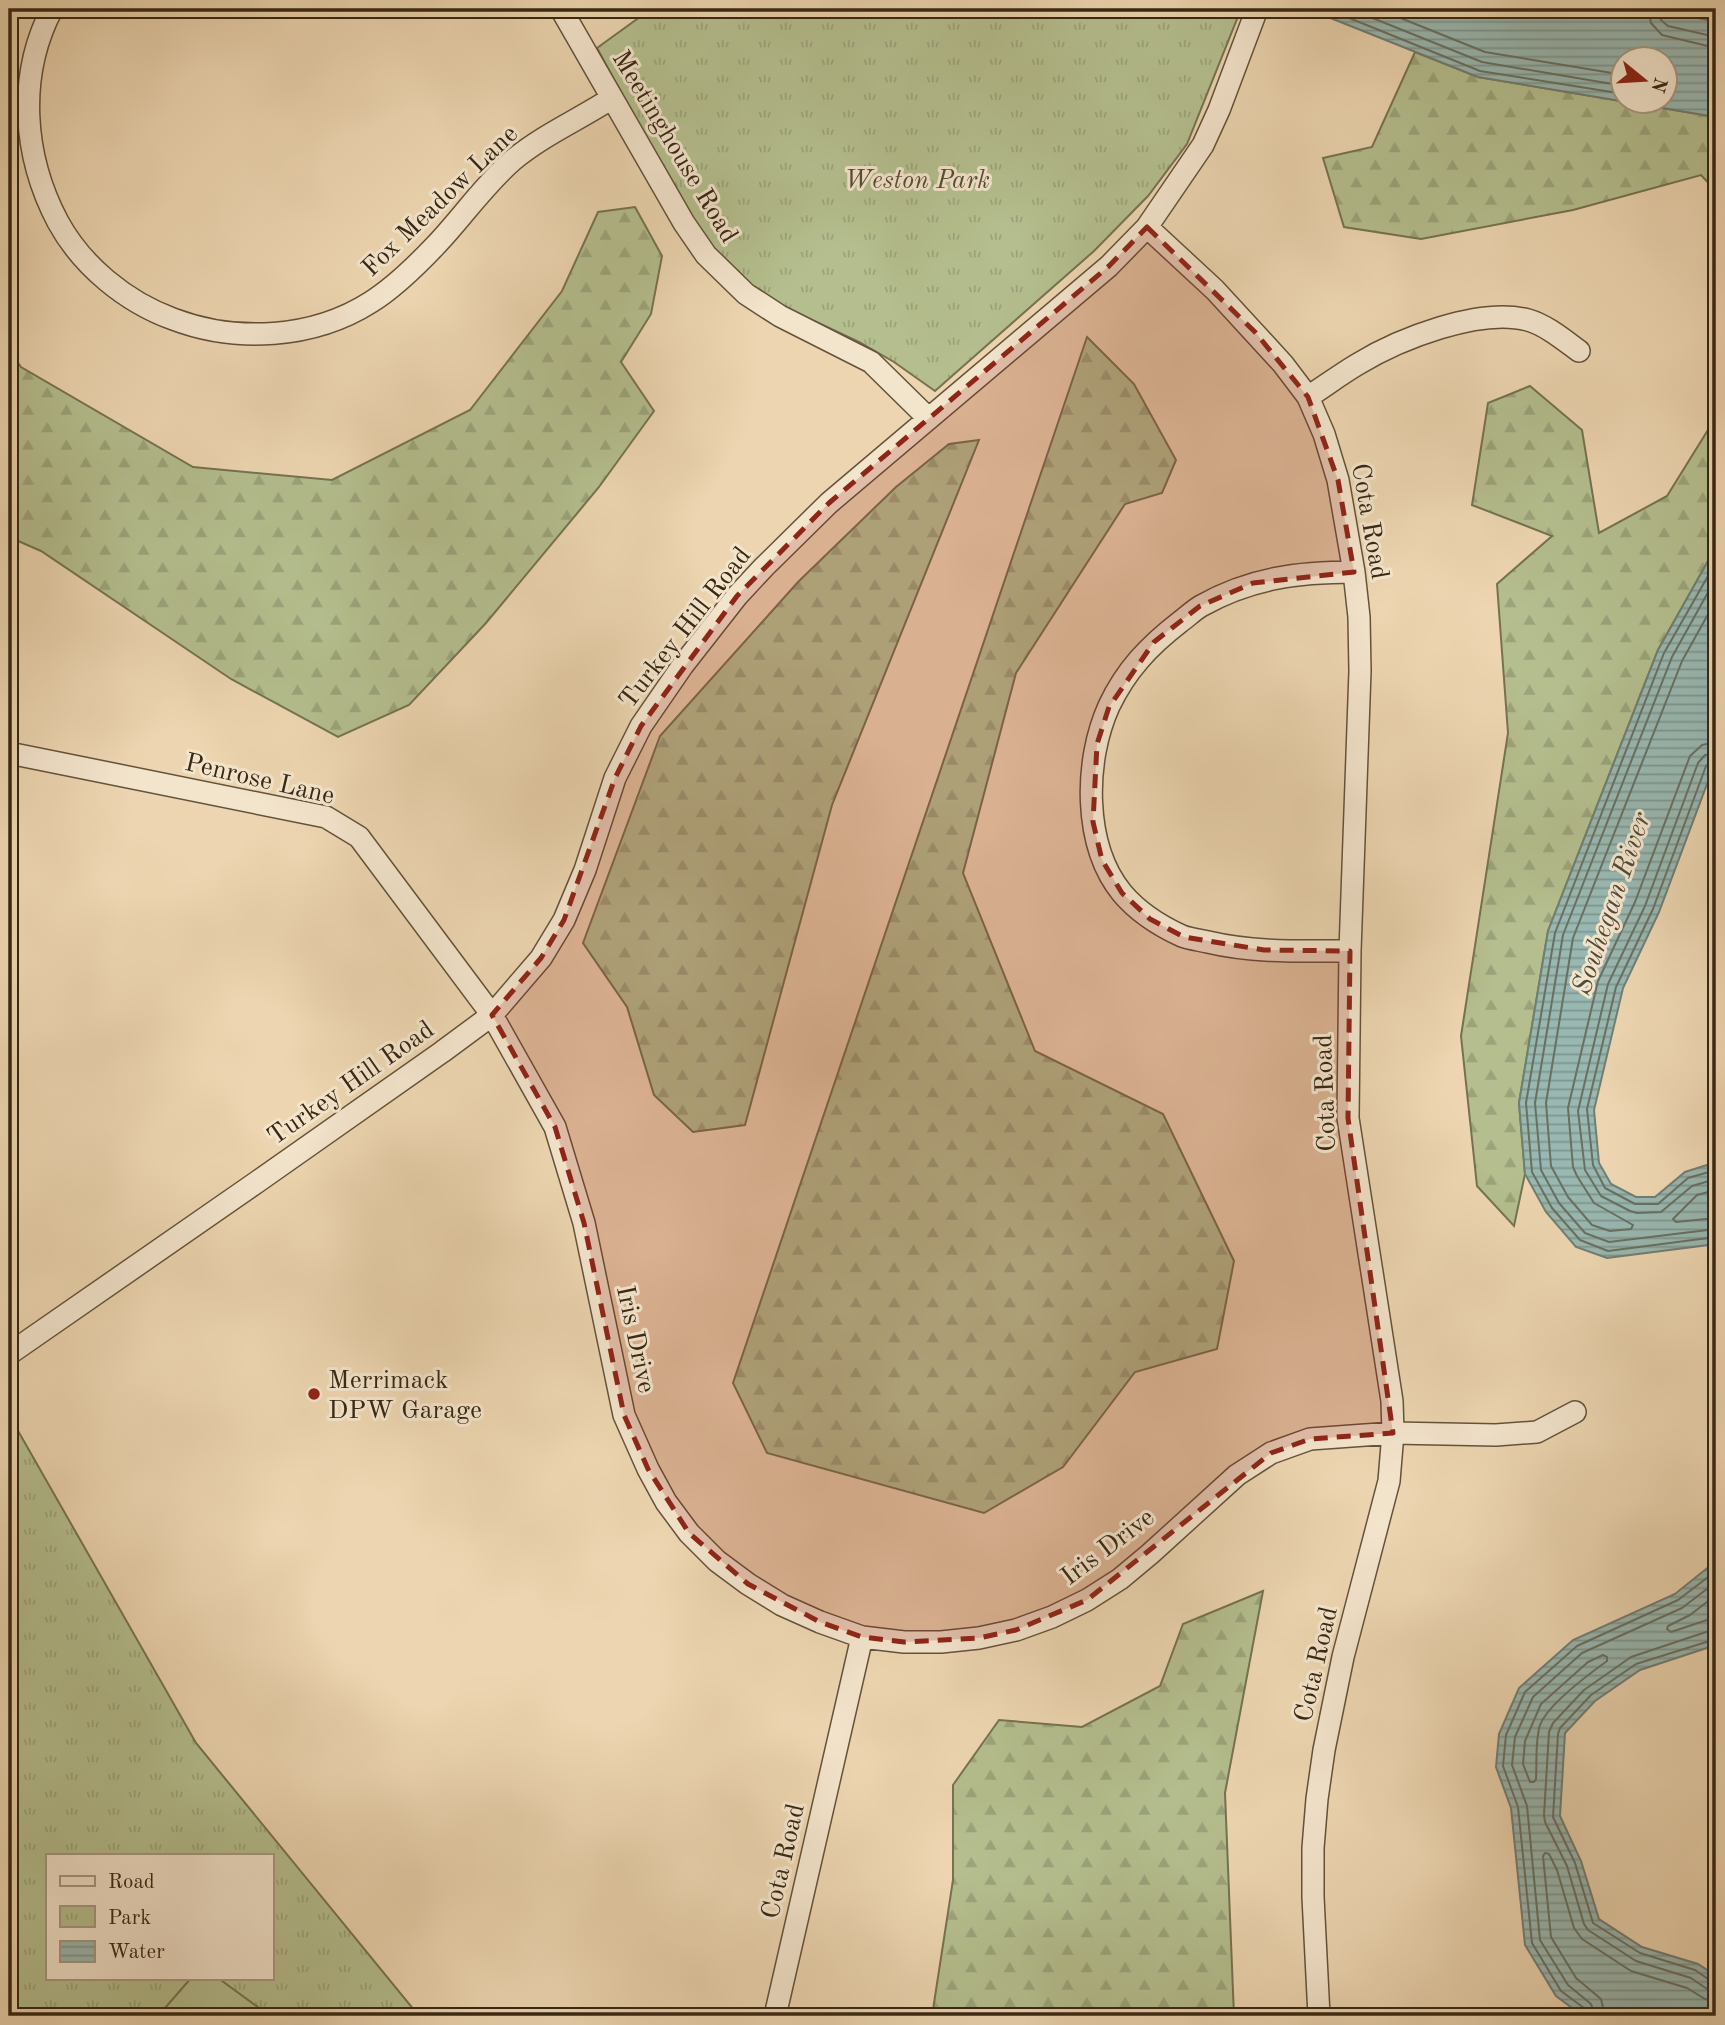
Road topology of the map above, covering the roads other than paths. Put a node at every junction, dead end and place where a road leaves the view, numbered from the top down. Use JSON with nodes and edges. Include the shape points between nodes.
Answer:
{"nodes":[{"id":1,"x":52,"y":9,"type":"edge"},
{"id":2,"x":561,"y":9,"type":"edge"},
{"id":3,"x":1257,"y":9,"type":"edge"},
{"id":4,"x":612,"y":98,"type":"junction"},
{"id":5,"x":1147,"y":227,"type":"junction"},
{"id":6,"x":1579,"y":351,"type":"dead end"},
{"id":7,"x":1308,"y":397,"type":"junction"},
{"id":8,"x":928,"y":418,"type":"junction"},
{"id":9,"x":1354,"y":572,"type":"junction"},
{"id":10,"x":9,"y":753,"type":"edge"},
{"id":11,"x":1350,"y":951,"type":"junction"},
{"id":12,"x":492,"y":1015,"type":"junction"},
{"id":13,"x":9,"y":1354,"type":"edge"},
{"id":14,"x":1575,"y":1412,"type":"dead end"},
{"id":15,"x":1393,"y":1433,"type":"junction"},
{"id":16,"x":862,"y":1637,"type":"junction"},
{"id":17,"x":775,"y":2016,"type":"edge"},
{"id":18,"x":1319,"y":2016,"type":"edge"}],
"edges":[{"from":1,"to":4,"type":"street","name":"Fox Meadow Lane","via":[[38,41],[28,95],[31,150],[47,202],[76,249],[114,287],[161,315],[214,331],[268,334],[295,330],[371,302],[428,254],[513,161]]},
{"from":2,"to":4,"type":"street","name":"Meetinghouse Road"},
{"from":3,"to":5,"type":"street","name":"Turkey Hill Road","via":[[1203,145]]},
{"from":4,"to":8,"type":"street","name":"Meetinghouse Road","via":[[684,223],[719,269],[761,305],[871,362]]},
{"from":5,"to":7,"type":"street","name":"Cota Road","via":[[1255,332]]},
{"from":5,"to":8,"type":"street","name":"Turkey Hill Road","via":[[1109,266]]},
{"from":6,"to":7,"type":"street","via":[[1530,320],[1465,321],[1391,346]]},
{"from":7,"to":9,"type":"street","name":"Cota Road","via":[[1338,480]]},
{"from":8,"to":12,"type":"street","name":"Turkey Hill Road","via":[[829,502],[764,567],[683,665],[641,726],[615,778],[564,920],[541,958]]},
{"from":9,"to":11,"type":"street","name":"Cota Road","via":[[1360,670]]},
{"from":9,"to":11,"type":"street","via":[[1289,575],[1253,583],[1200,606],[1154,642],[1128,673],[1109,707],[1092,780],[1093,821],[1102,860],[1122,893],[1150,919],[1184,937],[1222,946]]},
{"from":10,"to":12,"type":"street","name":"Penrose Lane","via":[[326,817],[359,838]]},
{"from":11,"to":15,"type":"street","name":"Cota Road","via":[[1348,1118],[1392,1401]]},
{"from":12,"to":13,"type":"street","name":"Turkey Hill Road"},
{"from":12,"to":16,"type":"street","name":"Iris Drive","via":[[555,1128],[584,1223],[624,1415],[666,1502],[689,1533],[748,1584],[782,1605]]},
{"from":14,"to":15,"type":"street","name":"Iris Drive","via":[[1537,1432]]},
{"from":15,"to":16,"type":"street","name":"Iris Drive","via":[[1310,1439],[1271,1453],[1237,1475],[1120,1579],[1052,1617],[1016,1630],[941,1642]]},
{"from":15,"to":18,"type":"street","name":"Cota Road","via":[[1389,1482],[1343,1657],[1317,1799],[1313,1897]]},
{"from":16,"to":17,"type":"street","name":"Cota Road"}]}
